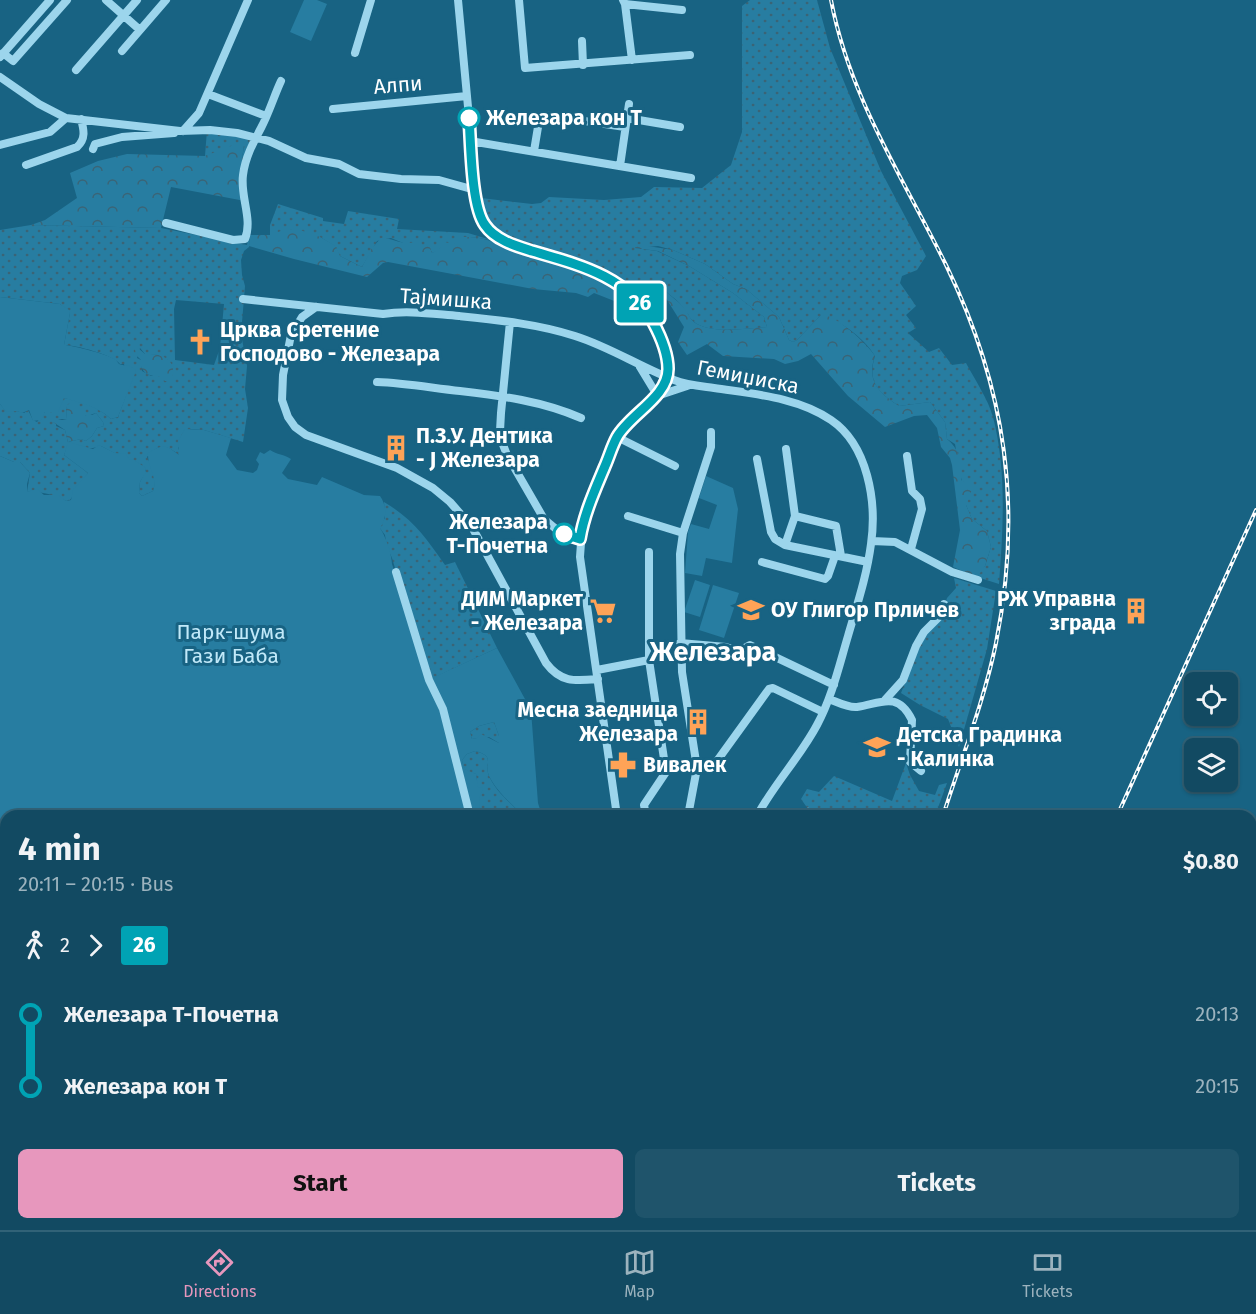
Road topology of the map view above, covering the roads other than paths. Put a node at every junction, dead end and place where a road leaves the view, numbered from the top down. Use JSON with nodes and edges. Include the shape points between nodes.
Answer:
{"nodes":[{"id":1,"x":50,"y":0,"type":"edge"},
{"id":2,"x":67,"y":0,"type":"edge"},
{"id":3,"x":106,"y":0,"type":"edge"},
{"id":4,"x":137,"y":0,"type":"edge"},
{"id":5,"x":166,"y":0,"type":"edge"},
{"id":6,"x":248,"y":0,"type":"edge"},
{"id":7,"x":371,"y":0,"type":"edge"},
{"id":8,"x":458,"y":0,"type":"edge"},
{"id":9,"x":519,"y":0,"type":"edge"},
{"id":10,"x":624,"y":2,"type":"edge"},
{"id":11,"x":682,"y":10,"type":"dead end"},
{"id":12,"x":124,"y":15,"type":"junction"},
{"id":13,"x":140,"y":30,"type":"junction"},
{"id":14,"x":582,"y":41,"type":"dead end"},
{"id":15,"x":122,"y":51,"type":"dead end"},
{"id":16,"x":355,"y":53,"type":"dead end"},
{"id":17,"x":2,"y":55,"type":"edge"},
{"id":18,"x":690,"y":55,"type":"dead end"},
{"id":19,"x":632,"y":60,"type":"junction"},
{"id":20,"x":583,"y":65,"type":"junction"},
{"id":21,"x":76,"y":70,"type":"dead end"},
{"id":22,"x":0,"y":77,"type":"edge"},
{"id":23,"x":281,"y":81,"type":"dead end"},
{"id":24,"x":207,"y":94,"type":"junction"},
{"id":25,"x":467,"y":96,"type":"junction"},
{"id":26,"x":629,"y":104,"type":"dead end"},
{"id":27,"x":333,"y":109,"type":"dead end"},
{"id":28,"x":266,"y":116,"type":"junction"},
{"id":29,"x":66,"y":118,"type":"junction"},
{"id":30,"x":81,"y":119,"type":"junction"},
{"id":31,"x":626,"y":123,"type":"junction"},
{"id":32,"x":680,"y":127,"type":"dead end"},
{"id":33,"x":181,"y":131,"type":"junction"},
{"id":34,"x":255,"y":137,"type":"junction"},
{"id":35,"x":470,"y":141,"type":"junction"},
{"id":36,"x":0,"y":145,"type":"edge"},
{"id":37,"x":93,"y":148,"type":"dead end"},
{"id":38,"x":534,"y":151,"type":"junction"},
{"id":39,"x":26,"y":165,"type":"dead end"},
{"id":40,"x":620,"y":166,"type":"junction"},
{"id":41,"x":691,"y":178,"type":"dead end"},
{"id":42,"x":476,"y":190,"type":"junction"},
{"id":43,"x":166,"y":223,"type":"dead end"},
{"id":44,"x":243,"y":299,"type":"dead end"},
{"id":45,"x":317,"y":307,"type":"junction"},
{"id":46,"x":510,"y":322,"type":"junction"},
{"id":47,"x":640,"y":366,"type":"junction"},
{"id":48,"x":666,"y":377,"type":"junction"},
{"id":49,"x":377,"y":382,"type":"dead end"},
{"id":50,"x":691,"y":386,"type":"junction"},
{"id":51,"x":656,"y":396,"type":"junction"},
{"id":52,"x":503,"y":397,"type":"junction"},
{"id":53,"x":581,"y":418,"type":"dead end"},
{"id":54,"x":711,"y":432,"type":"dead end"},
{"id":55,"x":617,"y":437,"type":"junction"},
{"id":56,"x":786,"y":449,"type":"dead end"},
{"id":57,"x":907,"y":456,"type":"dead end"},
{"id":58,"x":757,"y":459,"type":"dead end"},
{"id":59,"x":675,"y":466,"type":"dead end"},
{"id":60,"x":628,"y":516,"type":"dead end"},
{"id":61,"x":795,"y":516,"type":"junction"},
{"id":62,"x":683,"y":534,"type":"junction"},
{"id":63,"x":580,"y":539,"type":"junction"},
{"id":64,"x":872,"y":541,"type":"junction"},
{"id":65,"x":785,"y":545,"type":"junction"},
{"id":66,"x":911,"y":549,"type":"junction"},
{"id":67,"x":649,"y":552,"type":"dead end"},
{"id":68,"x":838,"y":556,"type":"junction"},
{"id":69,"x":762,"y":562,"type":"dead end"},
{"id":70,"x":868,"y":562,"type":"junction"},
{"id":71,"x":396,"y":572,"type":"dead end"},
{"id":72,"x":978,"y":580,"type":"dead end"},
{"id":73,"x":944,"y":604,"type":"dead end"},
{"id":74,"x":680,"y":644,"type":"junction"},
{"id":75,"x":649,"y":660,"type":"junction"},
{"id":76,"x":597,"y":674,"type":"junction"},
{"id":77,"x":834,"y":685,"type":"junction"},
{"id":78,"x":829,"y":699,"type":"junction"},
{"id":79,"x":885,"y":700,"type":"junction"},
{"id":80,"x":823,"y":712,"type":"junction"},
{"id":81,"x":714,"y":765,"type":"dead end"},
{"id":82,"x":921,"y":771,"type":"dead end"},
{"id":83,"x":468,"y":810,"type":"edge"},
{"id":84,"x":616,"y":810,"type":"edge"},
{"id":85,"x":645,"y":810,"type":"edge"},
{"id":86,"x":689,"y":810,"type":"edge"},
{"id":87,"x":761,"y":810,"type":"edge"}],
"edges":[{"from":1,"to":17,"type":"street"},
{"from":2,"to":17,"type":"street","via":[[13,61]]},
{"from":3,"to":12,"type":"street"},
{"from":4,"to":12,"type":"street"},
{"from":5,"to":13,"type":"street"},
{"from":6,"to":24,"type":"street"},
{"from":7,"to":16,"type":"street"},
{"from":8,"to":25,"type":"street"},
{"from":9,"to":20,"type":"street","via":[[525,68]]},
{"from":10,"to":11,"type":"street"},
{"from":10,"to":19,"type":"street"},
{"from":12,"to":13,"type":"street"},
{"from":12,"to":21,"type":"street"},
{"from":13,"to":15,"type":"street"},
{"from":14,"to":20,"type":"street"},
{"from":18,"to":19,"type":"street"},
{"from":19,"to":20,"type":"street"},
{"from":22,"to":29,"type":"street"},
{"from":23,"to":28,"type":"street"},
{"from":24,"to":28,"type":"street"},
{"from":24,"to":33,"type":"street","via":[[197,116]]},
{"from":25,"to":27,"type":"street","name":"Алпи"},
{"from":25,"to":35,"type":"street"},
{"from":26,"to":31,"type":"street"},
{"from":28,"to":34,"type":"street"},
{"from":29,"to":30,"type":"street"},
{"from":29,"to":36,"type":"street","via":[[50,132]]},
{"from":30,"to":33,"type":"street"},
{"from":30,"to":39,"type":"street","via":[[84,135],[77,147]]},
{"from":31,"to":32,"type":"street"},
{"from":31,"to":38,"type":"street","via":[[544,115],[539,121]]},
{"from":31,"to":40,"type":"street"},
{"from":33,"to":34,"type":"street","via":[[222,131]]},
{"from":33,"to":37,"type":"street","via":[[109,140],[94,144]]},
{"from":34,"to":42,"type":"street","via":[[359,174],[439,180]]},
{"from":34,"to":43,"type":"street","via":[[243,176],[248,226],[245,239],[233,240]]},
{"from":35,"to":38,"type":"street"},
{"from":35,"to":42,"type":"street"},
{"from":38,"to":40,"type":"street"},
{"from":40,"to":41,"type":"street"},
{"from":42,"to":48,"type":"street","via":[[482,220],[493,234],[603,274],[628,290],[657,329],[668,369]]},
{"from":44,"to":45,"type":"street","name":"Тајмишка"},
{"from":45,"to":46,"type":"street","name":"Тајмишка"},
{"from":45,"to":76,"type":"street","via":[[296,325],[288,346],[282,400],[291,422],[306,435],[397,468],[433,488],[472,527],[552,672],[568,679]]},
{"from":46,"to":47,"type":"street","name":"Тајмишка","via":[[576,336]]},
{"from":46,"to":52,"type":"street"},
{"from":47,"to":48,"type":"street","name":"Тајмишка"},
{"from":47,"to":51,"type":"street"},
{"from":48,"to":50,"type":"street","name":"Гемиџиска"},
{"from":48,"to":51,"type":"street"},
{"from":49,"to":52,"type":"street"},
{"from":50,"to":51,"type":"street"},
{"from":50,"to":64,"type":"street","name":"Гемиџиска","via":[[795,404],[832,421],[849,438],[866,472],[872,506]]},
{"from":51,"to":55,"type":"street"},
{"from":52,"to":53,"type":"street","via":[[535,402]]},
{"from":52,"to":63,"type":"street","via":[[500,431],[507,455],[544,519],[562,534]]},
{"from":54,"to":62,"type":"street","via":[[711,447]]},
{"from":55,"to":59,"type":"street"},
{"from":55,"to":63,"type":"street"},
{"from":56,"to":61,"type":"street"},
{"from":57,"to":66,"type":"street","via":[[912,491],[920,499],[922,509]]},
{"from":58,"to":65,"type":"street","via":[[771,532]]},
{"from":60,"to":62,"type":"street"},
{"from":61,"to":65,"type":"street"},
{"from":61,"to":68,"type":"street","via":[[836,526]]},
{"from":62,"to":74,"type":"street"},
{"from":63,"to":76,"type":"street"},
{"from":64,"to":66,"type":"street","via":[[895,542]]},
{"from":64,"to":70,"type":"street","name":"Гемиџиска"},
{"from":65,"to":68,"type":"street"},
{"from":66,"to":72,"type":"street","via":[[952,572]]},
{"from":67,"to":75,"type":"street"},
{"from":68,"to":69,"type":"street","via":[[825,579]]},
{"from":68,"to":70,"type":"street"},
{"from":70,"to":77,"type":"street","name":"Гемиџиска"},
{"from":71,"to":83,"type":"street","via":[[429,680],[443,709]]},
{"from":73,"to":79,"type":"street","via":[[940,616],[920,639],[903,680]]},
{"from":74,"to":77,"type":"street","via":[[739,651],[750,645]]},
{"from":74,"to":86,"type":"street","via":[[697,768]]},
{"from":75,"to":76,"type":"street"},
{"from":75,"to":85,"type":"street","via":[[666,772],[644,805]]},
{"from":76,"to":84,"type":"street"},
{"from":77,"to":78,"type":"street","name":"Гемиџиска"},
{"from":78,"to":79,"type":"street","via":[[855,707]]},
{"from":78,"to":80,"type":"street","name":"Гемиџиска"},
{"from":79,"to":82,"type":"street","via":[[903,708],[912,720],[909,762]]},
{"from":80,"to":81,"type":"street","via":[[769,689]]},
{"from":80,"to":87,"type":"street","name":"Гемиџиска"}]}
